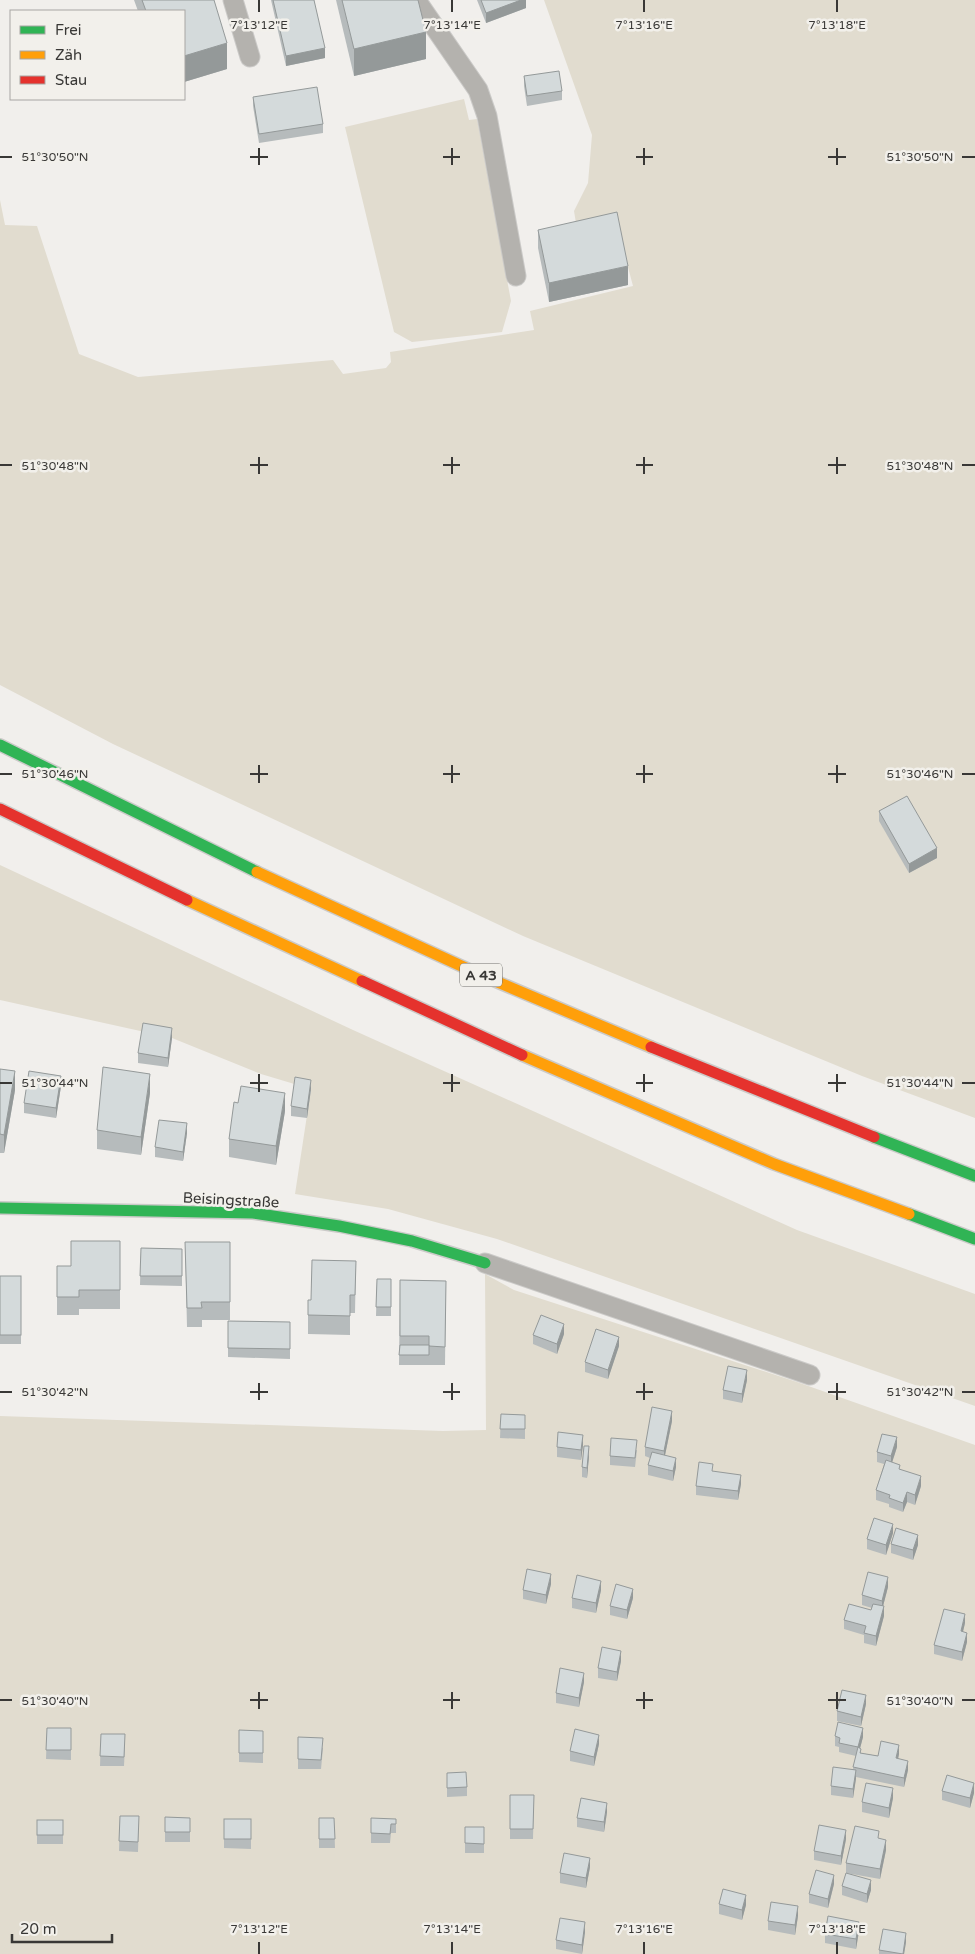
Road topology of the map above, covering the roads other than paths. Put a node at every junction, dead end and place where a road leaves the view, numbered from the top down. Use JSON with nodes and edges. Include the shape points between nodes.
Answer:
{"nodes":[{"id":1,"x":233,"y":0,"type":"edge"},
{"id":2,"x":416,"y":0,"type":"edge"},
{"id":3,"x":250,"y":57,"type":"dead end"},
{"id":4,"x":516,"y":276,"type":"dead end"},
{"id":5,"x":0,"y":745,"type":"edge"},
{"id":6,"x":0,"y":809,"type":"edge"},
{"id":7,"x":975,"y":1176,"type":"edge"},
{"id":8,"x":0,"y":1208,"type":"edge"},
{"id":9,"x":975,"y":1240,"type":"edge"},
{"id":10,"x":486,"y":1263,"type":"joint"},
{"id":11,"x":810,"y":1375,"type":"dead end"}],
"edges":[{"from":1,"to":3,"type":"lane"},
{"from":2,"to":4,"type":"lane","via":[[478,90],[486,116]]},
{"from":5,"to":7,"type":"main road","number":"A 43","via":[[277,884],[538,1000],[803,1111]]},
{"from":6,"to":9,"type":"main road","via":[[116,868],[542,1064],[774,1164]]},
{"from":8,"to":10,"type":"main road","name":"Beisingstraße","via":[[253,1213],[412,1241]]},
{"from":10,"to":11,"type":"lane"}]}
